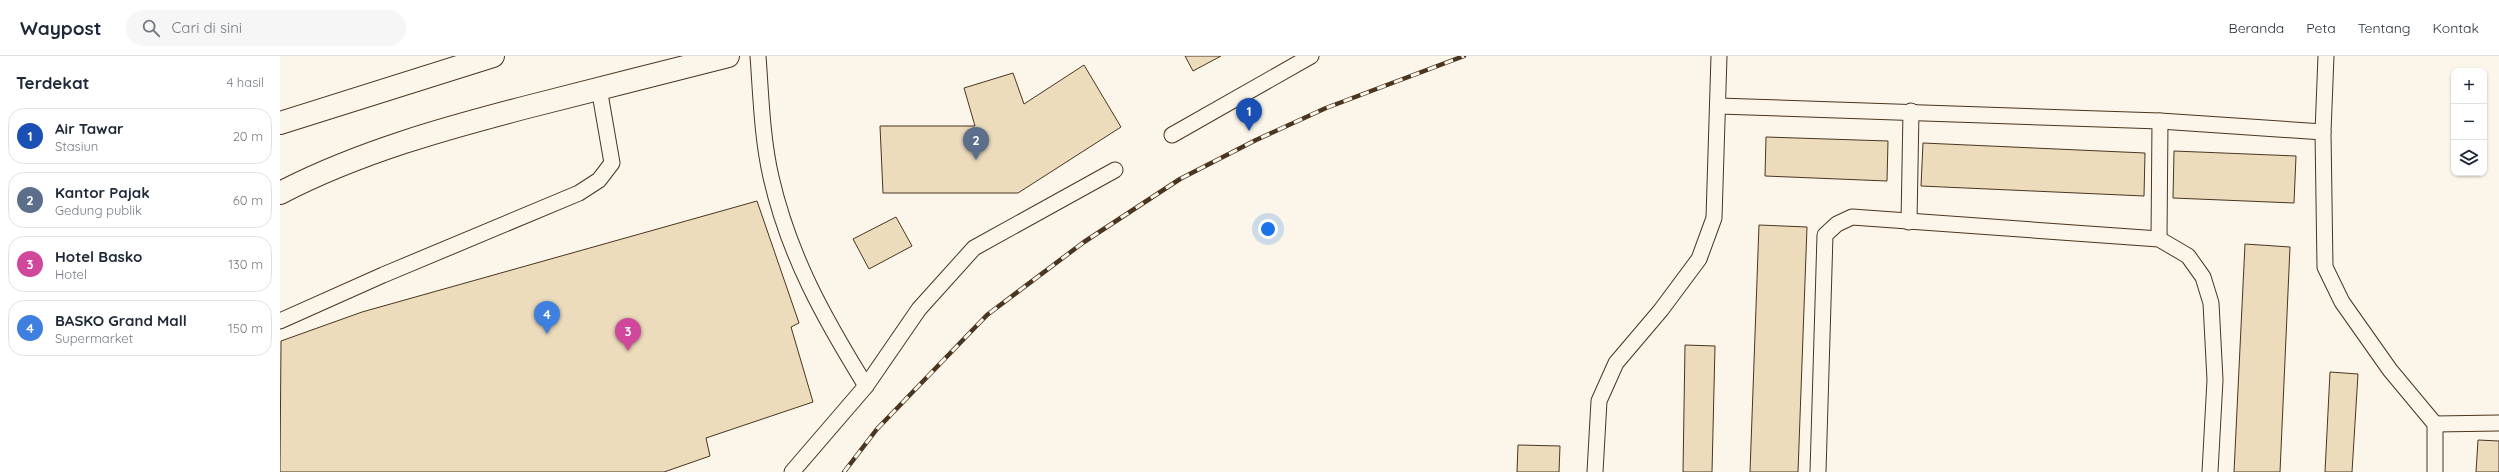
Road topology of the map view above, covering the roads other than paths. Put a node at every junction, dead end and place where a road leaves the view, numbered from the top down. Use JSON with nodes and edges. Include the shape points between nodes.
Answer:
{"nodes":[{"id":1,"x":494,"y":56,"type":"edge"},
{"id":2,"x":728,"y":56,"type":"edge"},
{"id":3,"x":758,"y":56,"type":"edge"},
{"id":4,"x":1311,"y":56,"type":"edge"},
{"id":5,"x":1719,"y":56,"type":"edge"},
{"id":6,"x":2326,"y":56,"type":"edge"},
{"id":7,"x":599,"y":88,"type":"junction"},
{"id":8,"x":1718,"y":106,"type":"junction"},
{"id":9,"x":1910,"y":111,"type":"junction"},
{"id":10,"x":2160,"y":121,"type":"junction"},
{"id":11,"x":280,"y":124,"type":"edge"},
{"id":12,"x":2323,"y":132,"type":"junction"},
{"id":13,"x":1172,"y":135,"type":"dead end"},
{"id":14,"x":1115,"y":170,"type":"dead end"},
{"id":15,"x":280,"y":193,"type":"edge"},
{"id":16,"x":1909,"y":222,"type":"junction"},
{"id":17,"x":2159,"y":238,"type":"junction"},
{"id":18,"x":280,"y":321,"type":"edge"},
{"id":19,"x":866,"y":386,"type":"junction"},
{"id":20,"x":2499,"y":423,"type":"edge"},
{"id":21,"x":2435,"y":424,"type":"junction"},
{"id":22,"x":792,"y":472,"type":"edge"},
{"id":23,"x":1595,"y":472,"type":"edge"},
{"id":24,"x":1818,"y":472,"type":"edge"},
{"id":25,"x":2210,"y":472,"type":"edge"},
{"id":26,"x":2435,"y":472,"type":"edge"}],
"edges":[{"from":1,"to":11,"type":"highway"},
{"from":2,"to":7,"type":"highway"},
{"from":3,"to":19,"type":"lane","via":[[762,117],[770,177],[793,251],[824,318]]},
{"from":4,"to":13,"type":"lane"},
{"from":5,"to":8,"type":"lane"},
{"from":6,"to":12,"type":"lane"},
{"from":7,"to":15,"type":"highway","via":[[381,149],[306,179]]},
{"from":7,"to":18,"type":"lane","via":[[612,163],[599,180],[579,193]]},
{"from":8,"to":9,"type":"lane"},
{"from":8,"to":23,"type":"lane","via":[[1714,218],[1699,259],[1661,310],[1616,363],[1599,401]]},
{"from":9,"to":10,"type":"lane"},
{"from":9,"to":16,"type":"lane"},
{"from":10,"to":12,"type":"lane"},
{"from":10,"to":17,"type":"lane"},
{"from":12,"to":21,"type":"lane","via":[[2325,267],[2342,302],[2381,358]]},
{"from":14,"to":19,"type":"lane","via":[[974,248],[919,310]]},
{"from":16,"to":17,"type":"lane"},
{"from":16,"to":24,"type":"lane","via":[[1852,217],[1837,224],[1825,235]]},
{"from":17,"to":25,"type":"lane","via":[[2188,256],[2203,277],[2211,303],[2215,380]]},
{"from":19,"to":22,"type":"lane"},
{"from":20,"to":21,"type":"lane"},
{"from":21,"to":26,"type":"lane"}]}
